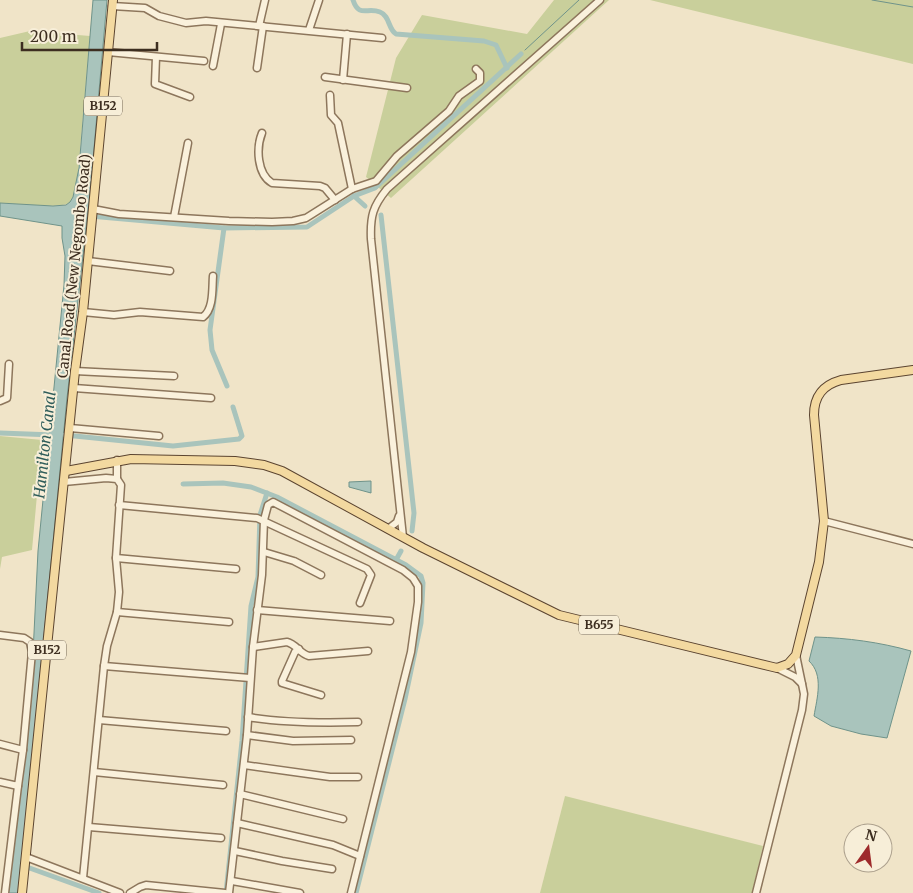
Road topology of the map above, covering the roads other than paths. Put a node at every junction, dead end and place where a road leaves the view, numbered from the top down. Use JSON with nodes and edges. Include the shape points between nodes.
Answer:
{"nodes":[{"id":1,"x":265,"y":0,"type":"edge"},
{"id":2,"x":319,"y":0,"type":"edge"},
{"id":3,"x":600,"y":0,"type":"edge"},
{"id":4,"x":112,"y":3,"type":"edge"},
{"id":5,"x":221,"y":24,"type":"junction"},
{"id":6,"x":261,"y":26,"type":"junction"},
{"id":7,"x":309,"y":30,"type":"junction"},
{"id":8,"x":347,"y":34,"type":"junction"},
{"id":9,"x":382,"y":38,"type":"dead end"},
{"id":10,"x":108,"y":52,"type":"junction"},
{"id":11,"x":156,"y":57,"type":"junction"},
{"id":12,"x":204,"y":61,"type":"dead end"},
{"id":13,"x":213,"y":66,"type":"dead end"},
{"id":14,"x":257,"y":68,"type":"dead end"},
{"id":15,"x":476,"y":69,"type":"dead end"},
{"id":16,"x":325,"y":77,"type":"dead end"},
{"id":17,"x":344,"y":80,"type":"junction"},
{"id":18,"x":407,"y":88,"type":"dead end"},
{"id":19,"x":330,"y":95,"type":"dead end"},
{"id":20,"x":190,"y":97,"type":"dead end"},
{"id":21,"x":262,"y":133,"type":"dead end"},
{"id":22,"x":188,"y":143,"type":"dead end"},
{"id":23,"x":352,"y":190,"type":"junction"},
{"id":24,"x":335,"y":200,"type":"junction"},
{"id":25,"x":93,"y":210,"type":"junction"},
{"id":26,"x":174,"y":217,"type":"junction"},
{"id":27,"x":88,"y":261,"type":"junction"},
{"id":28,"x":170,"y":271,"type":"dead end"},
{"id":29,"x":213,"y":276,"type":"dead end"},
{"id":30,"x":83,"y":312,"type":"junction"},
{"id":31,"x":9,"y":364,"type":"dead end"},
{"id":32,"x":913,"y":370,"type":"edge"},
{"id":33,"x":75,"y":371,"type":"junction"},
{"id":34,"x":174,"y":376,"type":"dead end"},
{"id":35,"x":74,"y":388,"type":"junction"},
{"id":36,"x":211,"y":398,"type":"dead end"},
{"id":37,"x":0,"y":401,"type":"edge"},
{"id":38,"x":70,"y":429,"type":"junction"},
{"id":39,"x":160,"y":436,"type":"dead end"},
{"id":40,"x":118,"y":460,"type":"junction"},
{"id":41,"x":66,"y":471,"type":"junction"},
{"id":42,"x":117,"y":479,"type":"junction"},
{"id":43,"x":64,"y":482,"type":"junction"},
{"id":44,"x":119,"y":505,"type":"junction"},
{"id":45,"x":400,"y":512,"type":"junction"},
{"id":46,"x":261,"y":519,"type":"junction"},
{"id":47,"x":824,"y":521,"type":"junction"},
{"id":48,"x":388,"y":529,"type":"junction"},
{"id":49,"x":403,"y":537,"type":"junction"},
{"id":50,"x":913,"y":544,"type":"edge"},
{"id":51,"x":264,"y":552,"type":"junction"},
{"id":52,"x":116,"y":558,"type":"junction"},
{"id":53,"x":236,"y":569,"type":"dead end"},
{"id":54,"x":321,"y":575,"type":"dead end"},
{"id":55,"x":360,"y":604,"type":"dead end"},
{"id":56,"x":257,"y":610,"type":"junction"},
{"id":57,"x":117,"y":612,"type":"junction"},
{"id":58,"x":390,"y":621,"type":"dead end"},
{"id":59,"x":229,"y":622,"type":"dead end"},
{"id":60,"x":0,"y":635,"type":"edge"},
{"id":61,"x":253,"y":647,"type":"junction"},
{"id":62,"x":299,"y":650,"type":"junction"},
{"id":63,"x":368,"y":651,"type":"dead end"},
{"id":64,"x":796,"y":655,"type":"junction"},
{"id":65,"x":104,"y":666,"type":"junction"},
{"id":66,"x":777,"y":668,"type":"junction"},
{"id":67,"x":247,"y":678,"type":"junction"},
{"id":68,"x":802,"y":684,"type":"junction"},
{"id":69,"x":321,"y":695,"type":"dead end"},
{"id":70,"x":248,"y":717,"type":"junction"},
{"id":71,"x":99,"y":720,"type":"junction"},
{"id":72,"x":358,"y":722,"type":"dead end"},
{"id":73,"x":226,"y":731,"type":"dead end"},
{"id":74,"x":247,"y":735,"type":"junction"},
{"id":75,"x":351,"y":740,"type":"dead end"},
{"id":76,"x":0,"y":744,"type":"edge"},
{"id":77,"x":23,"y":750,"type":"junction"},
{"id":78,"x":244,"y":765,"type":"junction"},
{"id":79,"x":94,"y":772,"type":"junction"},
{"id":80,"x":358,"y":777,"type":"dead end"},
{"id":81,"x":0,"y":782,"type":"edge"},
{"id":82,"x":223,"y":785,"type":"dead end"},
{"id":83,"x":18,"y":786,"type":"junction"},
{"id":84,"x":240,"y":794,"type":"junction"},
{"id":85,"x":343,"y":819,"type":"dead end"},
{"id":86,"x":237,"y":823,"type":"junction"},
{"id":87,"x":89,"y":827,"type":"junction"},
{"id":88,"x":221,"y":838,"type":"dead end"},
{"id":89,"x":235,"y":851,"type":"junction"},
{"id":90,"x":360,"y":856,"type":"junction"},
{"id":91,"x":26,"y":859,"type":"junction"},
{"id":92,"x":332,"y":869,"type":"dead end"},
{"id":93,"x":83,"y":878,"type":"junction"},
{"id":94,"x":232,"y":880,"type":"junction"},
{"id":95,"x":5,"y":893,"type":"edge"},
{"id":96,"x":22,"y":893,"type":"edge"},
{"id":97,"x":120,"y":893,"type":"edge"},
{"id":98,"x":130,"y":893,"type":"edge"},
{"id":99,"x":224,"y":893,"type":"edge"},
{"id":100,"x":230,"y":893,"type":"edge"},
{"id":101,"x":300,"y":893,"type":"edge"},
{"id":102,"x":351,"y":893,"type":"edge"},
{"id":103,"x":756,"y":893,"type":"edge"}],
"edges":[{"from":1,"to":6,"type":"street"},
{"from":2,"to":7,"type":"street"},
{"from":3,"to":45,"type":"street","via":[[387,189],[373,211],[372,239]]},
{"from":4,"to":5,"type":"street","via":[[145,8],[159,16],[186,23],[206,21]]},
{"from":4,"to":10,"type":"main road","name":"Canal Road (New Negombo Road)","number":"B152"},
{"from":5,"to":6,"type":"street"},
{"from":5,"to":13,"type":"street"},
{"from":6,"to":7,"type":"street"},
{"from":6,"to":14,"type":"street"},
{"from":7,"to":8,"type":"street"},
{"from":8,"to":9,"type":"street"},
{"from":8,"to":17,"type":"street"},
{"from":10,"to":11,"type":"street"},
{"from":10,"to":25,"type":"main road","name":"Canal Road (New Negombo Road)","number":"B152"},
{"from":11,"to":12,"type":"street"},
{"from":11,"to":20,"type":"street","via":[[156,84]]},
{"from":15,"to":23,"type":"street","via":[[480,73],[480,81],[459,96],[449,111],[397,156],[376,181]]},
{"from":16,"to":17,"type":"street"},
{"from":17,"to":18,"type":"street"},
{"from":19,"to":23,"type":"street","via":[[331,115],[338,123]]},
{"from":21,"to":24,"type":"street","via":[[258,144],[260,162],[268,181],[320,186]]},
{"from":22,"to":26,"type":"street"},
{"from":23,"to":24,"type":"street"},
{"from":24,"to":26,"type":"street","via":[[316,213],[294,221]]},
{"from":25,"to":26,"type":"street"},
{"from":25,"to":27,"type":"main road","name":"Canal Road (New Negombo Road)","number":"B152"},
{"from":27,"to":28,"type":"street"},
{"from":27,"to":30,"type":"main road","name":"Canal Road (New Negombo Road)","number":"B152"},
{"from":29,"to":30,"type":"street","via":[[210,306],[203,317]]},
{"from":30,"to":33,"type":"main road","name":"Canal Road (New Negombo Road)","number":"B152"},
{"from":31,"to":37,"type":"street","via":[[7,398]]},
{"from":32,"to":47,"type":"main road","via":[[841,380],[819,392],[814,415]]},
{"from":33,"to":34,"type":"street"},
{"from":33,"to":35,"type":"main road","name":"Canal Road (New Negombo Road)","number":"B152"},
{"from":35,"to":36,"type":"street"},
{"from":35,"to":38,"type":"main road","name":"Canal Road (New Negombo Road)","number":"B152"},
{"from":38,"to":39,"type":"street"},
{"from":38,"to":41,"type":"main road","name":"Canal Road (New Negombo Road)","number":"B152"},
{"from":40,"to":41,"type":"main road","number":"B655"},
{"from":40,"to":42,"type":"street"},
{"from":40,"to":48,"type":"main road","number":"B655","via":[[264,464]]},
{"from":41,"to":43,"type":"main road","name":"Canal Road (New Negombo Road)","number":"B152"},
{"from":42,"to":43,"type":"street"},
{"from":42,"to":44,"type":"street","via":[[121,486]]},
{"from":43,"to":91,"type":"main road","name":"Canal Road (New Negombo Road)","number":"B152"},
{"from":44,"to":46,"type":"street"},
{"from":44,"to":52,"type":"street"},
{"from":45,"to":48,"type":"street","via":[[397,522]]},
{"from":45,"to":49,"type":"street"},
{"from":46,"to":51,"type":"street"},
{"from":46,"to":55,"type":"street","via":[[367,569],[371,575]]},
{"from":46,"to":90,"type":"street","via":[[273,502],[403,570],[418,586],[411,652]]},
{"from":47,"to":50,"type":"street"},
{"from":47,"to":64,"type":"main road","via":[[819,562]]},
{"from":48,"to":49,"type":"main road","number":"B655"},
{"from":49,"to":66,"type":"main road","number":"B655","via":[[559,615]]},
{"from":51,"to":54,"type":"street","via":[[294,561]]},
{"from":51,"to":56,"type":"street"},
{"from":52,"to":53,"type":"street"},
{"from":52,"to":57,"type":"street"},
{"from":56,"to":58,"type":"street"},
{"from":56,"to":61,"type":"street"},
{"from":57,"to":59,"type":"street"},
{"from":57,"to":65,"type":"street"},
{"from":60,"to":77,"type":"street","via":[[24,638],[30,642],[32,652]]},
{"from":61,"to":62,"type":"street","via":[[287,642]]},
{"from":61,"to":67,"type":"street"},
{"from":62,"to":63,"type":"street","via":[[309,656]]},
{"from":62,"to":69,"type":"street","via":[[295,652],[282,684]]},
{"from":64,"to":66,"type":"main road","via":[[788,664]]},
{"from":64,"to":68,"type":"street"},
{"from":65,"to":67,"type":"street"},
{"from":65,"to":71,"type":"street"},
{"from":66,"to":68,"type":"street"},
{"from":67,"to":70,"type":"street"},
{"from":68,"to":103,"type":"street","via":[[802,710]]},
{"from":70,"to":72,"type":"street","via":[[301,723]]},
{"from":70,"to":74,"type":"street"},
{"from":71,"to":73,"type":"street"},
{"from":71,"to":79,"type":"street"},
{"from":74,"to":75,"type":"street","via":[[293,740]]},
{"from":74,"to":78,"type":"street"},
{"from":76,"to":77,"type":"street"},
{"from":77,"to":83,"type":"street"},
{"from":78,"to":80,"type":"street","via":[[330,777]]},
{"from":78,"to":84,"type":"street"},
{"from":79,"to":82,"type":"street"},
{"from":79,"to":87,"type":"street"},
{"from":81,"to":83,"type":"street"},
{"from":83,"to":95,"type":"street"},
{"from":84,"to":85,"type":"street"},
{"from":84,"to":86,"type":"street"},
{"from":86,"to":89,"type":"street"},
{"from":86,"to":90,"type":"street","via":[[333,845]]},
{"from":87,"to":88,"type":"street"},
{"from":87,"to":93,"type":"street"},
{"from":89,"to":92,"type":"street"},
{"from":89,"to":94,"type":"street"},
{"from":90,"to":102,"type":"street"},
{"from":91,"to":93,"type":"street"},
{"from":91,"to":96,"type":"main road","name":"Canal Road (New Negombo Road)","number":"B152"},
{"from":93,"to":97,"type":"street"},
{"from":94,"to":100,"type":"street"},
{"from":94,"to":101,"type":"street"},
{"from":98,"to":99,"type":"street","via":[[146,885]]}]}
